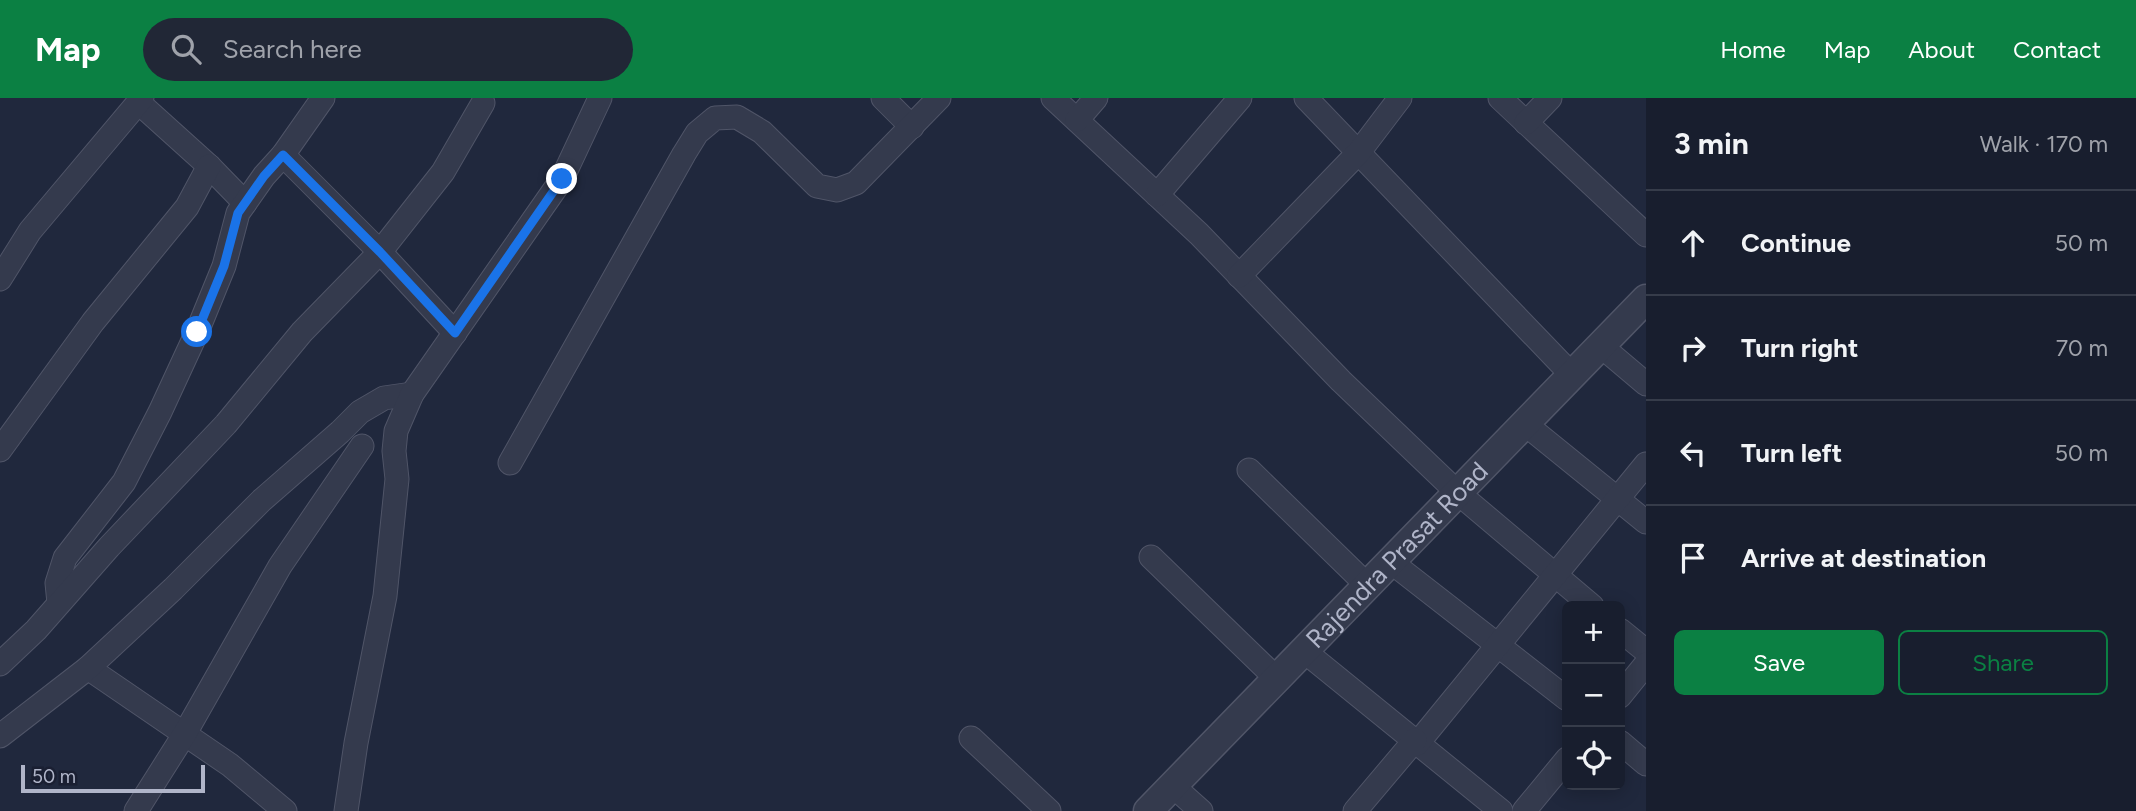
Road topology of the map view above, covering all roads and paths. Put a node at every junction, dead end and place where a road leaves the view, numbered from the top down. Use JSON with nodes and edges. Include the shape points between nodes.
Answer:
{"nodes":[{"id":1,"x":323,"y":98,"type":"edge"},
{"id":2,"x":600,"y":98,"type":"edge"},
{"id":3,"x":883,"y":98,"type":"edge"},
{"id":4,"x":939,"y":98,"type":"edge"},
{"id":5,"x":1053,"y":98,"type":"edge"},
{"id":6,"x":1096,"y":98,"type":"edge"},
{"id":7,"x":1240,"y":98,"type":"edge"},
{"id":8,"x":1306,"y":98,"type":"edge"},
{"id":9,"x":1400,"y":98,"type":"edge"},
{"id":10,"x":1500,"y":98,"type":"edge"},
{"id":11,"x":1550,"y":98,"type":"edge"},
{"id":12,"x":140,"y":100,"type":"edge"},
{"id":13,"x":482,"y":100,"type":"edge"},
{"id":14,"x":1077,"y":120,"type":"junction"},
{"id":15,"x":1526,"y":123,"type":"junction"},
{"id":16,"x":912,"y":127,"type":"junction"},
{"id":17,"x":1359,"y":152,"type":"junction"},
{"id":18,"x":283,"y":155,"type":"junction"},
{"id":19,"x":209,"y":166,"type":"junction"},
{"id":20,"x":1157,"y":195,"type":"junction"},
{"id":21,"x":245,"y":204,"type":"junction"},
{"id":22,"x":1646,"y":235,"type":"edge"},
{"id":23,"x":380,"y":252,"type":"junction"},
{"id":24,"x":1239,"y":276,"type":"junction"},
{"id":25,"x":0,"y":279,"type":"edge"},
{"id":26,"x":1646,"y":299,"type":"edge"},
{"id":27,"x":455,"y":333,"type":"junction"},
{"id":28,"x":1601,"y":346,"type":"junction"},
{"id":29,"x":1572,"y":375,"type":"junction"},
{"id":30,"x":1646,"y":384,"type":"edge"},
{"id":31,"x":412,"y":394,"type":"junction"},
{"id":32,"x":349,"y":424,"type":"junction"},
{"id":33,"x":1525,"y":424,"type":"junction"},
{"id":34,"x":362,"y":446,"type":"junction"},
{"id":35,"x":0,"y":450,"type":"edge"},
{"id":36,"x":394,"y":451,"type":"junction"},
{"id":37,"x":510,"y":463,"type":"dead end"},
{"id":38,"x":1646,"y":464,"type":"edge"},
{"id":39,"x":1250,"y":470,"type":"dead end"},
{"id":40,"x":1458,"y":492,"type":"junction"},
{"id":41,"x":1617,"y":499,"type":"junction"},
{"id":42,"x":1646,"y":522,"type":"edge"},
{"id":43,"x":1151,"y":557,"type":"dead end"},
{"id":44,"x":1391,"y":562,"type":"junction"},
{"id":45,"x":1554,"y":575,"type":"junction"},
{"id":46,"x":1367,"y":586,"type":"junction"},
{"id":47,"x":1586,"y":601,"type":"edge"},
{"id":48,"x":59,"y":603,"type":"junction"},
{"id":49,"x":1625,"y":633,"type":"edge"},
{"id":50,"x":1497,"y":646,"type":"junction"},
{"id":51,"x":1304,"y":651,"type":"junction"},
{"id":52,"x":1646,"y":651,"type":"edge"},
{"id":53,"x":0,"y":664,"type":"edge"},
{"id":54,"x":1646,"y":664,"type":"edge"},
{"id":55,"x":88,"y":668,"type":"junction"},
{"id":56,"x":1277,"y":679,"type":"junction"},
{"id":57,"x":1625,"y":690,"type":"edge"},
{"id":58,"x":1562,"y":695,"type":"edge"},
{"id":59,"x":184,"y":735,"type":"junction"},
{"id":60,"x":0,"y":736,"type":"edge"},
{"id":61,"x":971,"y":738,"type":"dead end"},
{"id":62,"x":1416,"y":742,"type":"junction"},
{"id":63,"x":1625,"y":746,"type":"edge"},
{"id":64,"x":1562,"y":764,"type":"edge"},
{"id":65,"x":1646,"y":764,"type":"edge"},
{"id":66,"x":1173,"y":786,"type":"junction"},
{"id":67,"x":136,"y":811,"type":"edge"},
{"id":68,"x":285,"y":811,"type":"edge"},
{"id":69,"x":346,"y":811,"type":"edge"},
{"id":70,"x":1049,"y":811,"type":"edge"},
{"id":71,"x":1148,"y":811,"type":"edge"},
{"id":72,"x":1201,"y":811,"type":"edge"},
{"id":73,"x":1355,"y":811,"type":"edge"},
{"id":74,"x":1501,"y":811,"type":"edge"},
{"id":75,"x":1524,"y":811,"type":"edge"}],
"edges":[{"from":1,"to":18,"type":"street"},
{"from":2,"to":27,"type":"street","via":[[562,179]]},
{"from":3,"to":16,"type":"street"},
{"from":4,"to":16,"type":"street"},
{"from":5,"to":14,"type":"street"},
{"from":6,"to":14,"type":"street"},
{"from":7,"to":20,"type":"street"},
{"from":8,"to":17,"type":"street"},
{"from":9,"to":17,"type":"street"},
{"from":10,"to":15,"type":"street"},
{"from":11,"to":15,"type":"street"},
{"from":12,"to":19,"type":"street"},
{"from":12,"to":25,"type":"street","via":[[30,232]]},
{"from":13,"to":23,"type":"street","via":[[443,172]]},
{"from":14,"to":20,"type":"street"},
{"from":15,"to":22,"type":"street"},
{"from":16,"to":37,"type":"street","via":[[856,183],[837,190],[817,186],[762,132],[737,117],[715,118],[697,133]]},
{"from":17,"to":24,"type":"street"},
{"from":17,"to":29,"type":"street"},
{"from":18,"to":21,"type":"street"},
{"from":18,"to":23,"type":"street"},
{"from":19,"to":21,"type":"street"},
{"from":19,"to":35,"type":"street","via":[[187,206],[93,322]]},
{"from":20,"to":24,"type":"street"},
{"from":21,"to":48,"type":"street","via":[[238,213],[224,266],[160,412],[124,482],[65,558],[57,583]]},
{"from":23,"to":27,"type":"street"},
{"from":23,"to":48,"type":"street","via":[[302,332],[226,424]]},
{"from":24,"to":40,"type":"street"},
{"from":26,"to":28,"type":"street","name":"Rajendra Prasat Road"},
{"from":27,"to":31,"type":"street"},
{"from":28,"to":29,"type":"street","name":"Rajendra Prasat Road"},
{"from":28,"to":30,"type":"street"},
{"from":29,"to":33,"type":"street","name":"Rajendra Prasat Road"},
{"from":31,"to":32,"type":"street","via":[[372,403]]},
{"from":31,"to":36,"type":"street","via":[[396,431]]},
{"from":32,"to":34,"type":"street"},
{"from":32,"to":55,"type":"street","via":[[262,500]]},
{"from":33,"to":40,"type":"street","name":"Rajendra Prasat Road"},
{"from":33,"to":41,"type":"street"},
{"from":34,"to":36,"type":"street"},
{"from":34,"to":59,"type":"street","via":[[280,566]]},
{"from":36,"to":69,"type":"street","via":[[397,479],[385,596]]},
{"from":38,"to":41,"type":"street"},
{"from":39,"to":46,"type":"street"},
{"from":40,"to":44,"type":"street","name":"Rajendra Prasat Road"},
{"from":40,"to":45,"type":"street"},
{"from":41,"to":42,"type":"street"},
{"from":41,"to":45,"type":"street"},
{"from":43,"to":56,"type":"street"},
{"from":44,"to":46,"type":"street","name":"Rajendra Prasat Road"},
{"from":44,"to":50,"type":"street"},
{"from":45,"to":47,"type":"street"},
{"from":45,"to":50,"type":"street"},
{"from":46,"to":51,"type":"street","name":"Rajendra Prasat Road"},
{"from":48,"to":53,"type":"street"},
{"from":49,"to":52,"type":"street"},
{"from":50,"to":58,"type":"street"},
{"from":50,"to":62,"type":"street"},
{"from":51,"to":56,"type":"street","name":"Rajendra Prasat Road"},
{"from":51,"to":62,"type":"street"},
{"from":54,"to":57,"type":"street"},
{"from":55,"to":59,"type":"street"},
{"from":55,"to":60,"type":"street"},
{"from":56,"to":66,"type":"street","name":"Rajendra Prasat Road"},
{"from":59,"to":67,"type":"street"},
{"from":59,"to":68,"type":"street","via":[[230,765]]},
{"from":61,"to":70,"type":"street"},
{"from":62,"to":73,"type":"street"},
{"from":62,"to":74,"type":"street"},
{"from":63,"to":65,"type":"street"},
{"from":64,"to":75,"type":"street"},
{"from":66,"to":71,"type":"street","name":"Rajendra Prasat Road"},
{"from":66,"to":72,"type":"street"}]}
